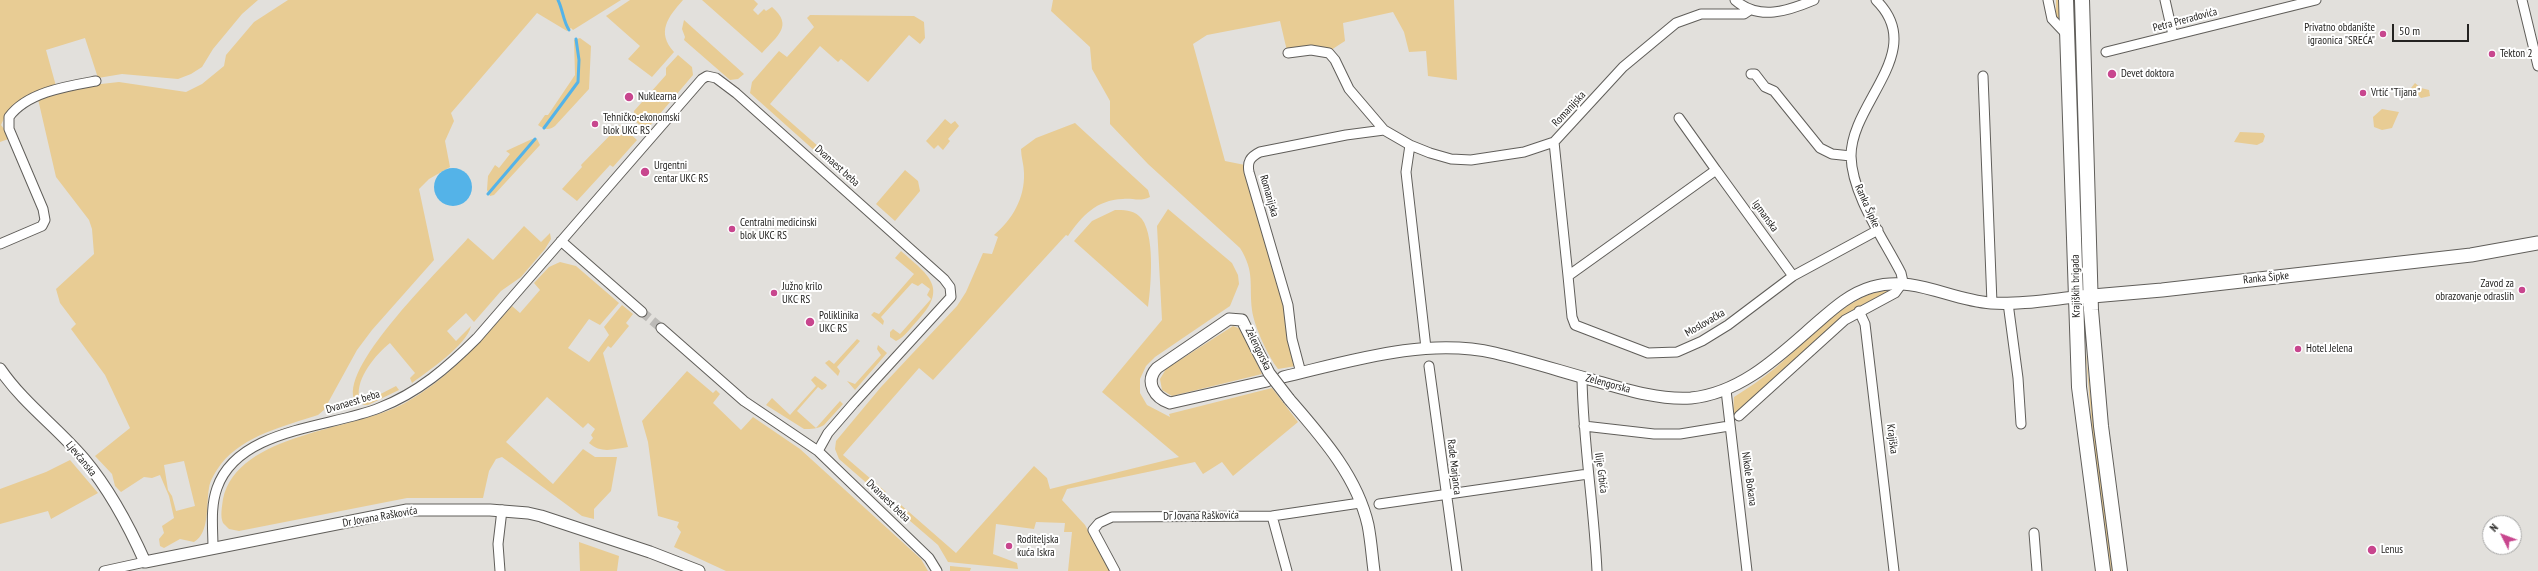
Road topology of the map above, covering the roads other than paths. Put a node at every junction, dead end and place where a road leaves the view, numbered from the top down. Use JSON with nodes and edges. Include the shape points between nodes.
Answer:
{"nodes":[{"id":1,"x":1735,"y":0,"type":"edge"},
{"id":2,"x":1814,"y":0,"type":"edge"},
{"id":3,"x":1876,"y":0,"type":"edge"},
{"id":4,"x":2048,"y":0,"type":"edge"},
{"id":5,"x":2066,"y":0,"type":"edge"},
{"id":6,"x":2082,"y":0,"type":"edge"},
{"id":7,"x":2165,"y":0,"type":"edge"},
{"id":8,"x":2316,"y":0,"type":"edge"},
{"id":9,"x":2522,"y":0,"type":"edge"},
{"id":10,"x":1750,"y":10,"type":"junction"},
{"id":11,"x":2173,"y":35,"type":"junction"},
{"id":12,"x":2068,"y":36,"type":"junction"},
{"id":13,"x":2106,"y":52,"type":"dead end"},
{"id":14,"x":1288,"y":53,"type":"dead end"},
{"id":15,"x":2538,"y":66,"type":"edge"},
{"id":16,"x":1751,"y":74,"type":"dead end"},
{"id":17,"x":1983,"y":76,"type":"dead end"},
{"id":18,"x":96,"y":81,"type":"dead end"},
{"id":19,"x":1679,"y":118,"type":"dead end"},
{"id":20,"x":1384,"y":130,"type":"junction"},
{"id":21,"x":1554,"y":142,"type":"junction"},
{"id":22,"x":1410,"y":145,"type":"junction"},
{"id":23,"x":1851,"y":156,"type":"junction"},
{"id":24,"x":1716,"y":170,"type":"junction"},
{"id":25,"x":1878,"y":230,"type":"junction"},
{"id":26,"x":561,"y":241,"type":"junction"},
{"id":27,"x":2538,"y":243,"type":"edge"},
{"id":28,"x":0,"y":244,"type":"edge"},
{"id":29,"x":1568,"y":276,"type":"junction"},
{"id":30,"x":1793,"y":276,"type":"junction"},
{"id":31,"x":1903,"y":282,"type":"junction"},
{"id":32,"x":2090,"y":296,"type":"junction"},
{"id":33,"x":2075,"y":297,"type":"junction"},
{"id":34,"x":1992,"y":303,"type":"junction"},
{"id":35,"x":2008,"y":303,"type":"junction"},
{"id":36,"x":1859,"y":311,"type":"junction"},
{"id":37,"x":642,"y":312,"type":"tunnel mouth"},
{"id":38,"x":661,"y":328,"type":"tunnel mouth"},
{"id":39,"x":1426,"y":348,"type":"junction"},
{"id":40,"x":1429,"y":366,"type":"dead end"},
{"id":41,"x":0,"y":369,"type":"edge"},
{"id":42,"x":1301,"y":373,"type":"junction"},
{"id":43,"x":1283,"y":377,"type":"dead end"},
{"id":44,"x":1582,"y":378,"type":"junction"},
{"id":45,"x":1267,"y":381,"type":"dead end"},
{"id":46,"x":1726,"y":390,"type":"junction"},
{"id":47,"x":1739,"y":416,"type":"dead end"},
{"id":48,"x":2021,"y":424,"type":"dead end"},
{"id":49,"x":1584,"y":426,"type":"junction"},
{"id":50,"x":1729,"y":426,"type":"junction"},
{"id":51,"x":818,"y":451,"type":"junction"},
{"id":52,"x":1588,"y":474,"type":"junction"},
{"id":53,"x":1445,"y":493,"type":"junction"},
{"id":54,"x":1360,"y":503,"type":"junction"},
{"id":55,"x":1379,"y":504,"type":"dead end"},
{"id":56,"x":502,"y":510,"type":"junction"},
{"id":57,"x":1272,"y":516,"type":"junction"},
{"id":58,"x":2034,"y":533,"type":"dead end"},
{"id":59,"x":213,"y":548,"type":"junction"},
{"id":60,"x":145,"y":562,"type":"junction"},
{"id":61,"x":104,"y":571,"type":"edge"},
{"id":62,"x":500,"y":571,"type":"edge"},
{"id":63,"x":699,"y":571,"type":"edge"},
{"id":64,"x":937,"y":571,"type":"edge"},
{"id":65,"x":1115,"y":571,"type":"edge"},
{"id":66,"x":1287,"y":571,"type":"edge"},
{"id":67,"x":1374,"y":571,"type":"edge"},
{"id":68,"x":1457,"y":571,"type":"edge"},
{"id":69,"x":1597,"y":571,"type":"edge"},
{"id":70,"x":1747,"y":571,"type":"edge"},
{"id":71,"x":1894,"y":571,"type":"edge"},
{"id":72,"x":2037,"y":571,"type":"edge"},
{"id":73,"x":2103,"y":571,"type":"edge"},
{"id":74,"x":2120,"y":571,"type":"edge"}],
"edges":[{"from":1,"to":10,"type":"street"},
{"from":2,"to":10,"type":"street","via":[[1778,12]]},
{"from":3,"to":23,"type":"street","name":"Ranka Šipke","via":[[1891,18],[1893,47],[1886,71],[1858,124]]},
{"from":4,"to":12,"type":"street","via":[[2052,19]]},
{"from":5,"to":12,"type":"main road","name":"Krajiških brigada"},
{"from":6,"to":32,"type":"main road","name":"Krajiških brigada"},
{"from":7,"to":11,"type":"street"},
{"from":8,"to":11,"type":"street","name":"Petra Preradovića"},
{"from":9,"to":15,"type":"street"},
{"from":10,"to":21,"type":"street","name":"Romanijska","via":[[1744,14],[1702,14],[1676,24],[1623,68]]},
{"from":11,"to":13,"type":"street","name":"Petra Preradovića"},
{"from":12,"to":33,"type":"main road","name":"Krajiških brigada"},
{"from":14,"to":20,"type":"street","name":"Romanijska","via":[[1316,50],[1329,53],[1349,90]]},
{"from":16,"to":23,"type":"street","via":[[1755,74],[1765,86],[1774,91],[1820,148],[1832,154]]},
{"from":17,"to":34,"type":"street"},
{"from":18,"to":28,"type":"street","via":[[67,86],[44,94],[20,106],[9,117],[9,128],[43,209],[45,220],[42,226]]},
{"from":19,"to":24,"type":"street","name":"Igmanska"},
{"from":20,"to":22,"type":"street","name":"Romanijska"},
{"from":20,"to":42,"type":"street","name":"Romanijska","via":[[1260,152],[1249,162],[1288,305],[1292,339]]},
{"from":21,"to":22,"type":"street","name":"Romanijska","via":[[1524,152],[1459,160],[1443,158]]},
{"from":21,"to":29,"type":"street"},
{"from":22,"to":39,"type":"street","via":[[1406,172]]},
{"from":23,"to":25,"type":"street","name":"Ranka Šipke","via":[[1858,188]]},
{"from":24,"to":29,"type":"street"},
{"from":24,"to":30,"type":"street","name":"Igmanska"},
{"from":25,"to":30,"type":"street","name":"Moslovačka"},
{"from":25,"to":31,"type":"street","name":"Ranka Šipke","via":[[1901,273]]},
{"from":26,"to":37,"type":"street"},
{"from":26,"to":51,"type":"street","name":"Dvanaest beba","via":[[702,79],[711,76],[727,86],[864,206],[950,287],[951,297],[828,433]]},
{"from":26,"to":59,"type":"street","name":"Dvanaest beba","via":[[477,338],[435,377],[378,408],[291,432],[266,442],[244,454],[230,466],[217,489],[212,508]]},
{"from":27,"to":32,"type":"main road","name":"Ranka Šipke","via":[[2470,255]]},
{"from":29,"to":30,"type":"street","name":"Moslovačka","via":[[1575,325],[1648,354],[1677,352],[1702,341]]},
{"from":31,"to":34,"type":"street","name":"Ranka Šipke","via":[[1957,297]]},
{"from":31,"to":36,"type":"street","via":[[1895,293]]},
{"from":31,"to":46,"type":"street","name":"Zelengorska","via":[[1871,287],[1848,298],[1759,370]]},
{"from":32,"to":33,"type":"main road","name":"Ranka Šipke"},
{"from":32,"to":74,"type":"main road","name":"Krajiških brigada","via":[[2100,426]]},
{"from":33,"to":35,"type":"street","name":"Ranka Šipke"},
{"from":33,"to":73,"type":"main road","name":"Krajiških brigada","via":[[2080,402]]},
{"from":34,"to":35,"type":"street","name":"Ranka Šipke"},
{"from":35,"to":48,"type":"street"},
{"from":36,"to":47,"type":"street","via":[[1828,334]]},
{"from":36,"to":71,"type":"street","name":"Krajiška","via":[[1865,324]]},
{"from":38,"to":51,"type":"street","name":"Dvanaest beba","via":[[744,401]]},
{"from":39,"to":42,"type":"street","name":"Zelengorska"},
{"from":39,"to":44,"type":"street","name":"Zelengorska","via":[[1455,347],[1495,353]]},
{"from":40,"to":53,"type":"street","name":"Rade Marjanca"},
{"from":41,"to":60,"type":"street","name":"Ljevčanska","via":[[22,398],[85,460],[123,515]]},
{"from":42,"to":43,"type":"street","name":"Zelengorska"},
{"from":44,"to":46,"type":"street","name":"Zelengorska","via":[[1645,394],[1673,398],[1694,397]]},
{"from":44,"to":49,"type":"street","name":"Ilije Grbića"},
{"from":45,"to":54,"type":"street","name":"Zelengorska","bridge":true,"via":[[1170,403],[1160,399],[1153,391],[1151,378],[1156,368],[1229,319],[1242,320],[1269,373],[1335,454]]},
{"from":46,"to":50,"type":"street","name":"Nikole Bokana"},
{"from":49,"to":50,"type":"street","via":[[1654,434],[1680,434]]},
{"from":49,"to":52,"type":"street","name":"Ilije Grbića"},
{"from":50,"to":70,"type":"street","name":"Nikole Bokana"},
{"from":51,"to":64,"type":"street","name":"Dvanaest beba","via":[[929,558]]},
{"from":52,"to":53,"type":"street"},
{"from":52,"to":69,"type":"street","name":"Ilije Grbića"},
{"from":53,"to":55,"type":"street"},
{"from":53,"to":68,"type":"street","name":"Rade Marjanca"},
{"from":54,"to":57,"type":"street","name":"Dr Jovana Raškovića"},
{"from":54,"to":67,"type":"street","name":"Zelengorska","via":[[1368,525]]},
{"from":56,"to":59,"type":"street","name":"Dr Jovana Raškovića","via":[[407,510]]},
{"from":56,"to":62,"type":"street","via":[[498,544]]},
{"from":56,"to":63,"type":"street","name":"Dr Jovana Raškovića","via":[[546,518]]},
{"from":57,"to":65,"type":"street","name":"Dr Jovana Raškovića","via":[[1106,519],[1093,530]]},
{"from":57,"to":66,"type":"street"},
{"from":58,"to":72,"type":"street"},
{"from":59,"to":60,"type":"street","name":"Dr Jovana Raškovića"},
{"from":60,"to":61,"type":"street","name":"Dr Jovana Raškovića"}]}
